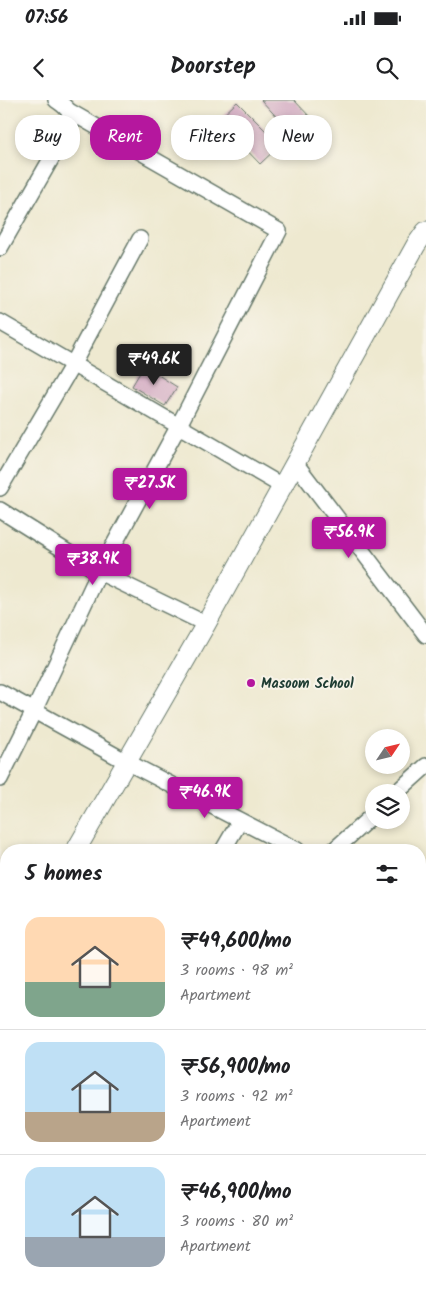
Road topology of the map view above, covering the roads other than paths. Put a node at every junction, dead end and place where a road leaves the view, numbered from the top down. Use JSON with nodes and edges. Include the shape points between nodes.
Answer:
{"nodes":[{"id":1,"x":56,"y":100,"type":"edge"},
{"id":2,"x":69,"y":111,"type":"junction"},
{"id":3,"x":426,"y":231,"type":"edge"},
{"id":4,"x":140,"y":239,"type":"dead end"},
{"id":5,"x":0,"y":248,"type":"edge"},
{"id":6,"x":0,"y":322,"type":"edge"},
{"id":7,"x":73,"y":364,"type":"junction"},
{"id":8,"x":178,"y":427,"type":"junction"},
{"id":9,"x":296,"y":464,"type":"junction"},
{"id":10,"x":282,"y":486,"type":"junction"},
{"id":11,"x":0,"y":488,"type":"edge"},
{"id":12,"x":0,"y":510,"type":"edge"},
{"id":13,"x":99,"y":572,"type":"junction"},
{"id":14,"x":206,"y":624,"type":"junction"},
{"id":15,"x":426,"y":635,"type":"edge"},
{"id":16,"x":0,"y":692,"type":"edge"},
{"id":17,"x":34,"y":711,"type":"junction"},
{"id":18,"x":127,"y":762,"type":"junction"},
{"id":19,"x":426,"y":766,"type":"edge"},
{"id":20,"x":0,"y":779,"type":"edge"},
{"id":21,"x":406,"y":784,"type":"edge"},
{"id":22,"x":240,"y":821,"type":"junction"},
{"id":23,"x":365,"y":822,"type":"edge"},
{"id":24,"x":79,"y":844,"type":"edge"},
{"id":25,"x":227,"y":844,"type":"edge"},
{"id":26,"x":285,"y":844,"type":"edge"},
{"id":27,"x":341,"y":844,"type":"edge"}],
"edges":[{"from":1,"to":2,"type":"street"},
{"from":2,"to":5,"type":"street","via":[[72,118],[67,132]]},
{"from":2,"to":8,"type":"street","via":[[279,231]]},
{"from":3,"to":9,"type":"street"},
{"from":4,"to":7,"type":"street"},
{"from":6,"to":7,"type":"street"},
{"from":7,"to":8,"type":"street"},
{"from":7,"to":11,"type":"street"},
{"from":8,"to":10,"type":"street"},
{"from":8,"to":13,"type":"street"},
{"from":9,"to":10,"type":"street"},
{"from":9,"to":15,"type":"street"},
{"from":10,"to":14,"type":"street"},
{"from":12,"to":13,"type":"street"},
{"from":13,"to":14,"type":"street"},
{"from":13,"to":17,"type":"street"},
{"from":14,"to":18,"type":"street"},
{"from":16,"to":17,"type":"street"},
{"from":17,"to":18,"type":"street"},
{"from":17,"to":20,"type":"street"},
{"from":18,"to":22,"type":"street"},
{"from":18,"to":24,"type":"street"},
{"from":19,"to":21,"type":"street"},
{"from":22,"to":25,"type":"street"},
{"from":22,"to":26,"type":"street"},
{"from":23,"to":27,"type":"street"}]}
